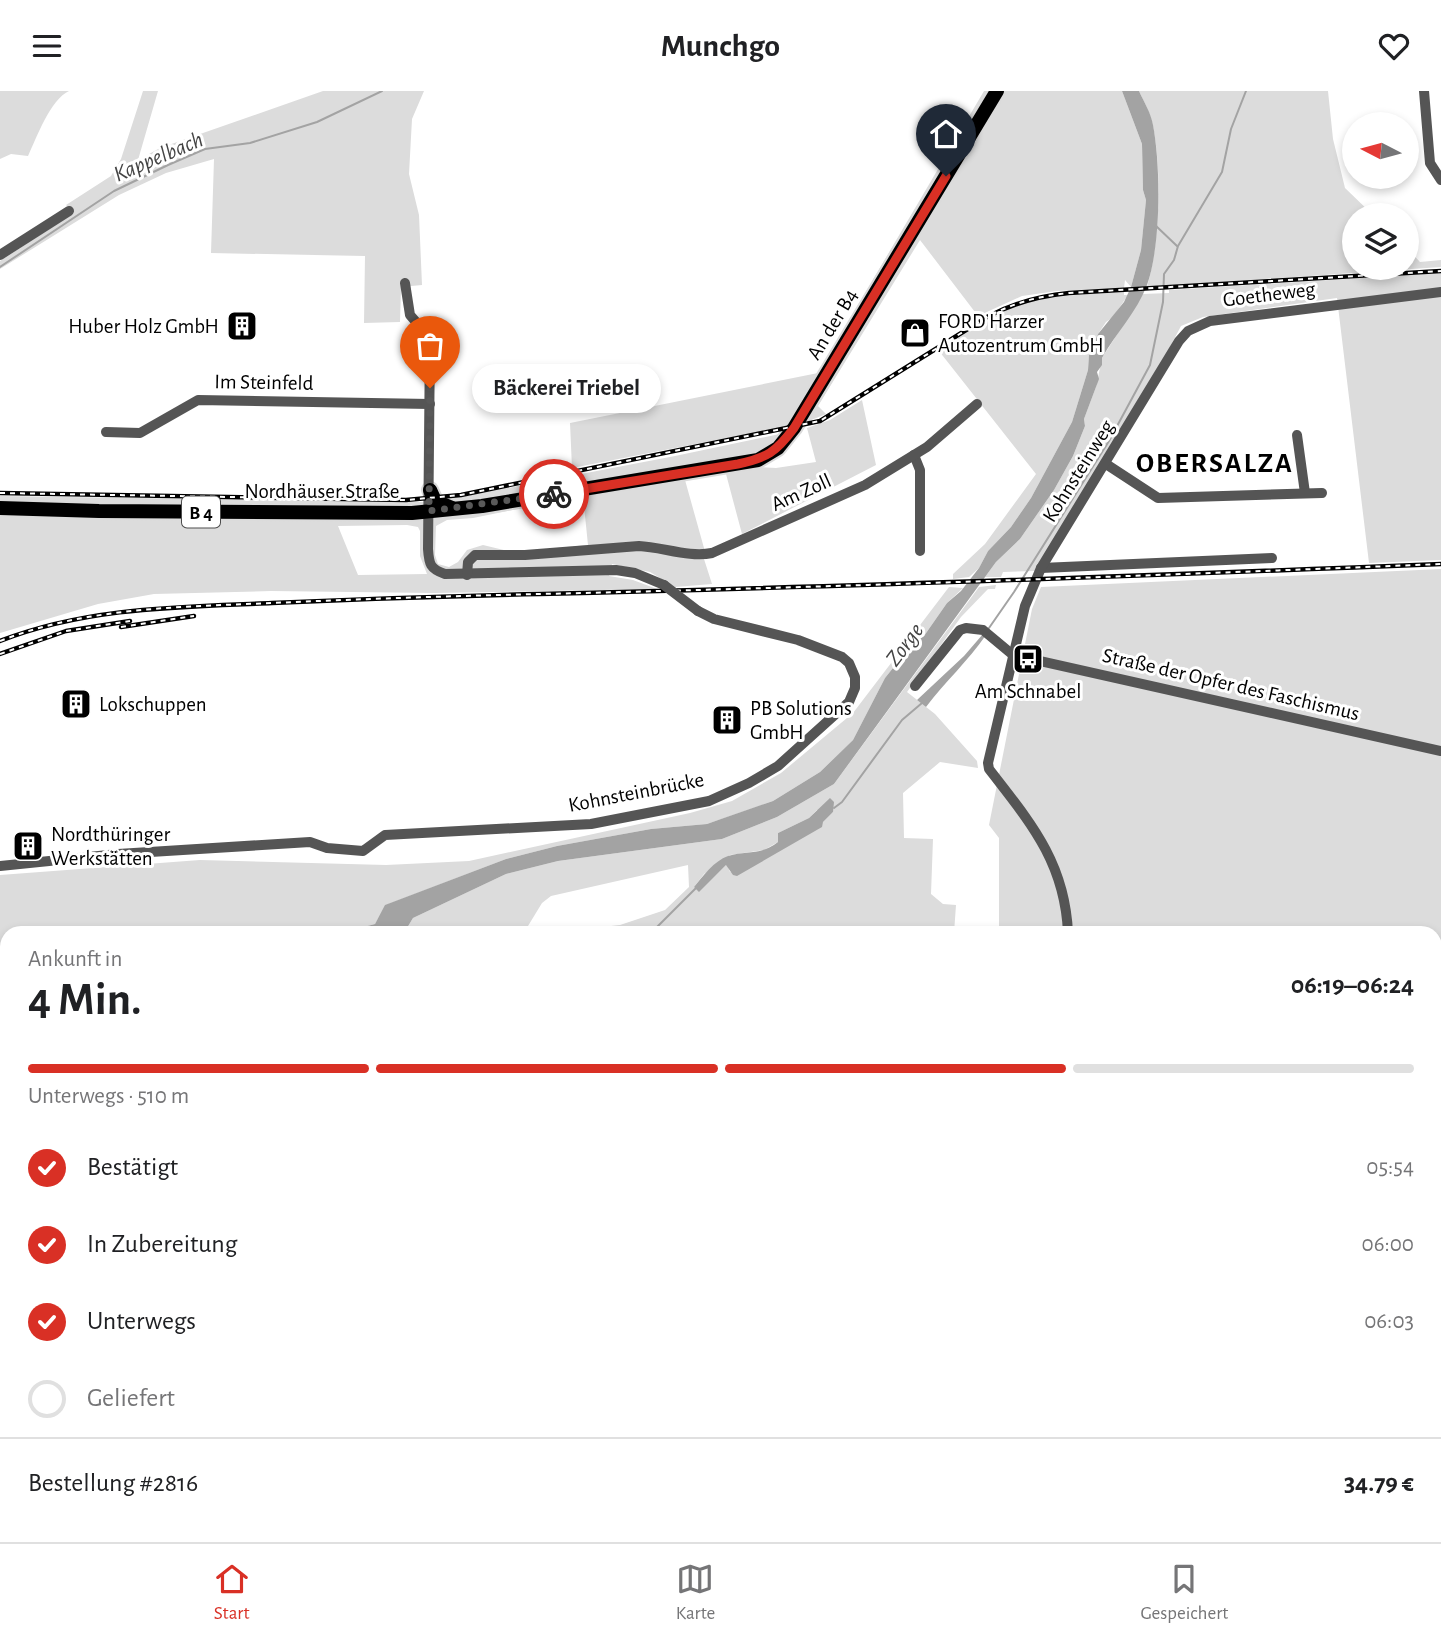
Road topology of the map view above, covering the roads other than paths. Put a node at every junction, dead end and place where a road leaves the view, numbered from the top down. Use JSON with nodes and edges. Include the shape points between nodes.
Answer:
{"nodes":[{"id":1,"x":996,"y":91,"type":"edge"},
{"id":2,"x":1424,"y":91,"type":"edge"},
{"id":3,"x":1441,"y":180,"type":"edge"},
{"id":4,"x":69,"y":211,"type":"dead end"},
{"id":5,"x":0,"y":255,"type":"edge"},
{"id":6,"x":405,"y":283,"type":"dead end"},
{"id":7,"x":1441,"y":292,"type":"edge"},
{"id":8,"x":1188,"y":331,"type":"joint"},
{"id":9,"x":430,"y":404,"type":"junction"},
{"id":10,"x":977,"y":404,"type":"dead end"},
{"id":11,"x":794,"y":428,"type":"joint"},
{"id":12,"x":106,"y":432,"type":"dead end"},
{"id":13,"x":1297,"y":435,"type":"dead end"},
{"id":14,"x":914,"y":456,"type":"junction"},
{"id":15,"x":1107,"y":464,"type":"junction"},
{"id":16,"x":430,"y":490,"type":"junction"},
{"id":17,"x":1305,"y":493,"type":"junction"},
{"id":18,"x":1322,"y":493,"type":"dead end"},
{"id":19,"x":0,"y":508,"type":"edge"},
{"id":20,"x":453,"y":509,"type":"junction"},
{"id":21,"x":429,"y":511,"type":"junction"},
{"id":22,"x":919,"y":551,"type":"dead end"},
{"id":23,"x":1272,"y":558,"type":"dead end"},
{"id":24,"x":1041,"y":568,"type":"junction"},
{"id":25,"x":467,"y":575,"type":"junction"},
{"id":26,"x":990,"y":636,"type":"junction"},
{"id":27,"x":1017,"y":639,"type":"junction"},
{"id":28,"x":1013,"y":655,"type":"junction"},
{"id":29,"x":915,"y":686,"type":"dead end"},
{"id":30,"x":1441,"y":751,"type":"edge"},
{"id":31,"x":0,"y":866,"type":"edge"},
{"id":32,"x":1067,"y":926,"type":"edge"}],
"edges":[{"from":1,"to":11,"type":"main road","name":"An der B4","number":"B 4"},
{"from":2,"to":3,"type":"street","via":[[1430,163]]},
{"from":4,"to":5,"type":"street"},
{"from":6,"to":9,"type":"street","via":[[410,315],[430,338]]},
{"from":7,"to":8,"type":"street","name":"Goetheweg","via":[[1210,321]]},
{"from":8,"to":15,"type":"street","name":"Kohnsteinweg"},
{"from":9,"to":12,"type":"street","name":"Im Steinfeld","via":[[198,400],[140,433]]},
{"from":9,"to":16,"type":"street"},
{"from":10,"to":14,"type":"street","name":"Am Zoll"},
{"from":11,"to":20,"type":"main road","name":"Nordhäuser Straße","number":"B 4","via":[[778,448],[758,460]]},
{"from":13,"to":17,"type":"street"},
{"from":14,"to":22,"type":"street","via":[[920,470]]},
{"from":14,"to":25,"type":"street","name":"Am Zoll","via":[[865,485],[712,553],[639,545],[475,555],[468,562]]},
{"from":15,"to":17,"type":"street","via":[[1158,498]]},
{"from":15,"to":24,"type":"street","name":"Kohnsteinweg"},
{"from":16,"to":20,"type":"main road","via":[[435,501]]},
{"from":16,"to":21,"type":"street"},
{"from":17,"to":18,"type":"street"},
{"from":19,"to":21,"type":"main road","name":"Nordhäuser Straße","number":"B 4"},
{"from":20,"to":21,"type":"main road","name":"Nordhäuser Straße","number":"B 4"},
{"from":21,"to":25,"type":"street","name":"Kohnsteinbrücke","via":[[430,565],[445,575]]},
{"from":23,"to":24,"type":"street"},
{"from":24,"to":27,"type":"street","name":"Kohnsteinweg"},
{"from":25,"to":31,"type":"street","name":"Kohnsteinbrücke","bridge":true,"via":[[623,571],[648,577],[714,619],[786,636],[842,657],[853,669],[855,688],[849,702],[778,767],[709,801],[652,813],[591,824],[385,835],[363,851],[327,849],[310,842]]},
{"from":26,"to":27,"type":"street"},
{"from":26,"to":28,"type":"street"},
{"from":26,"to":29,"type":"street","via":[[973,627],[960,630]]},
{"from":27,"to":28,"type":"street","name":"Kohnsteinweg"},
{"from":28,"to":30,"type":"street","name":"Straße der Opfer des Faschismus"},
{"from":28,"to":32,"type":"street","name":"Kohnsteinweg","via":[[989,769],[1048,853],[1063,892]]}]}
